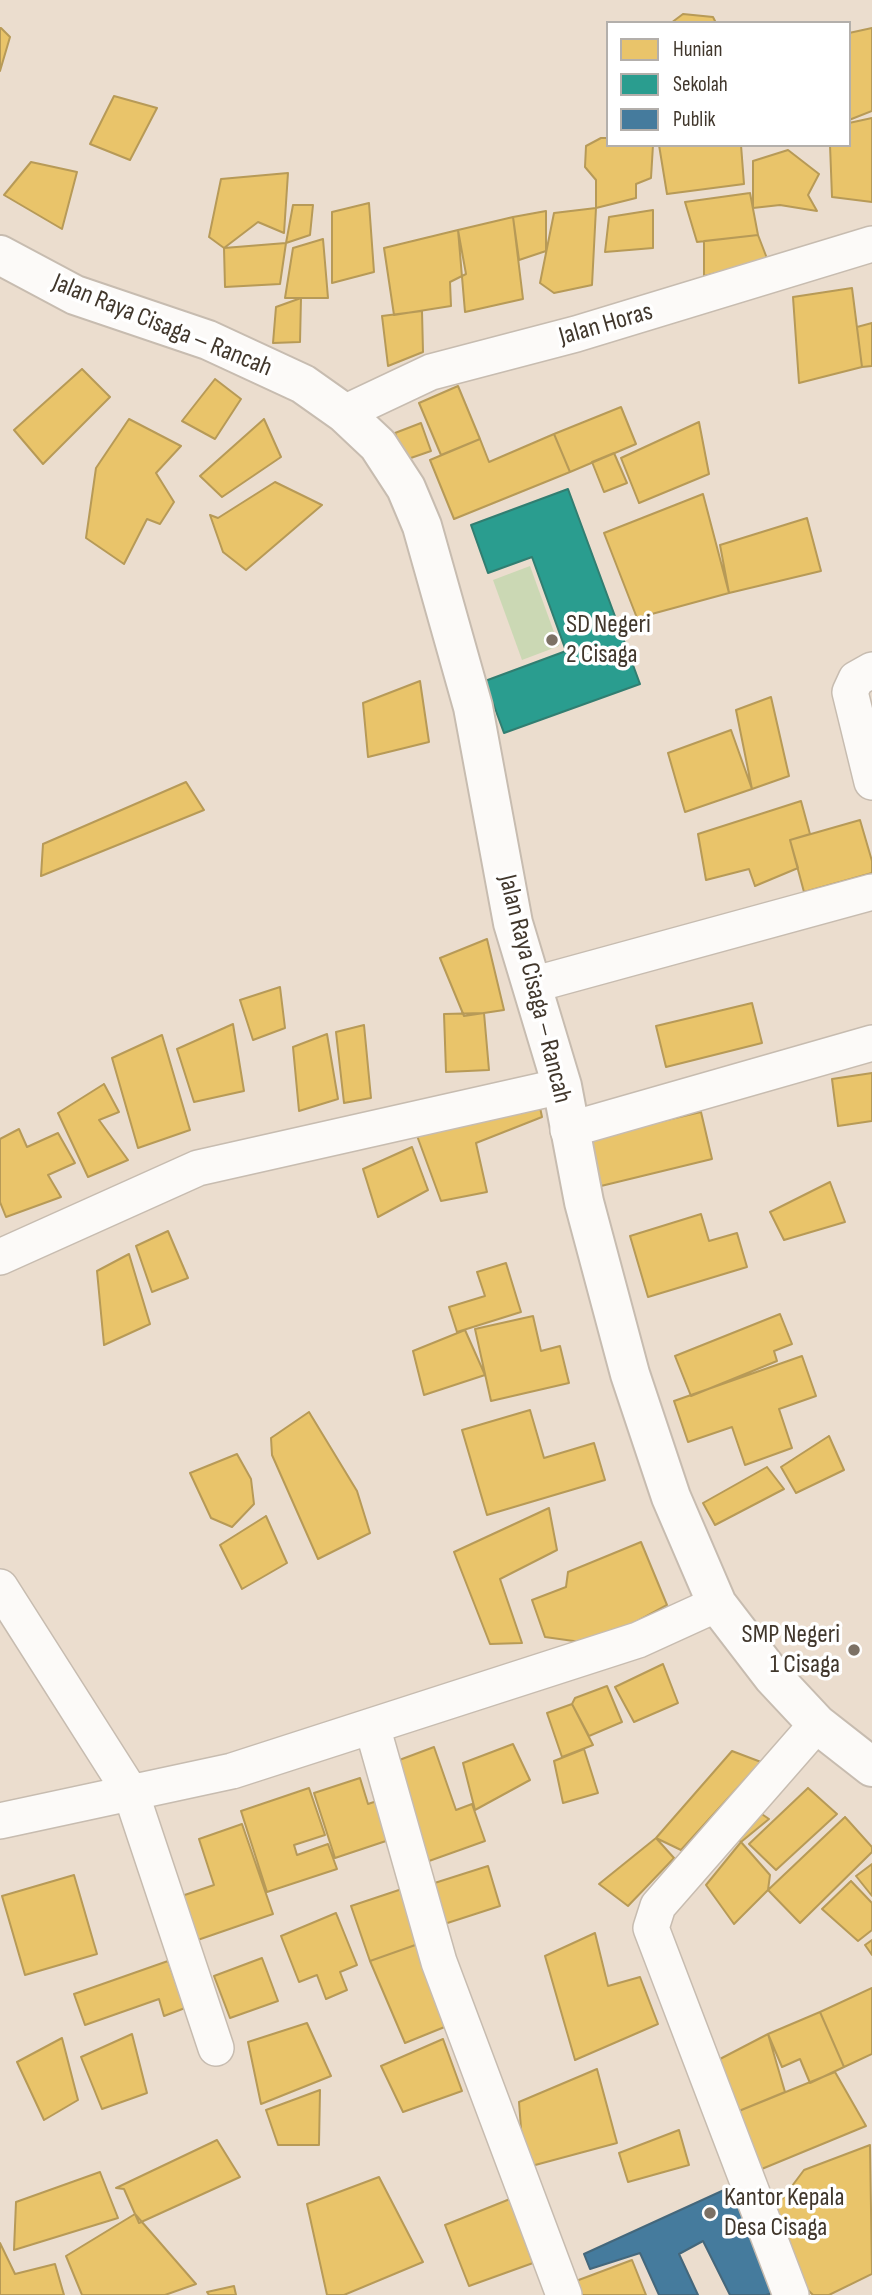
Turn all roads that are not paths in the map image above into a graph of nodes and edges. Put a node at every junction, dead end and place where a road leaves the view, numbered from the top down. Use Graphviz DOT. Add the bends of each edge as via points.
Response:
graph roads {
  1 [pos="872,244"];
  2 [pos="0,255"];
  3 [pos="344,413"];
  4 [pos="872,670"];
  5 [pos="872,782"];
  6 [pos="872,892"];
  7 [pos="532,985"];
  8 [pos="872,1043"];
  9 [pos="562,1086"];
  10 [pos="568,1130"];
  11 [pos="0,1257"];
  12 [pos="0,1587"];
  13 [pos="717,1604"];
  14 [pos="817,1724"];
  15 [pos="372,1726"];
  16 [pos="872,1767"];
  17 [pos="131,1793"];
  18 [pos="0,1821"];
  19 [pos="216,2048"];
  20 [pos="564,2295"];
  21 [pos="792,2295"];
  1 -- 3 [label="street, Jalan Horas" via="576,334 431,372"];
  2 -- 3 [label="main road, Jalan Raya Cisaga – Rancah" via="75,295 208,340 303,384"];
  3 -- 7 [label="main road, Jalan Raya Cisaga – Rancah" via="378,445 406,488 422,526 473,707 513,923"];
  4 -- 5 [label="street" via="856,679 850,692"];
  6 -- 7 [label="street"];
  7 -- 9 [label="main road, Jalan Raya Cisaga – Rancah"];
  8 -- 10 [label="street"];
  9 -- 10 [label="main road, Jalan Raya Cisaga – Rancah"];
  9 -- 11 [label="street" via="198,1168"];
  10 -- 13 [label="main road, Jalan Raya Cisaga – Rancah" via="631,1374 671,1497"];
  12 -- 17 [label="street"];
  13 -- 14 [label="main road, Jalan Raya Cisaga – Rancah"];
  13 -- 15 [label="street" via="638,1640"];
  14 -- 16 [label="main road, Jalan Raya Cisaga – Rancah"];
  14 -- 21 [label="street" via="657,1906 651,1928"];
  15 -- 17 [label="street" via="232,1771"];
  15 -- 20 [label="street" via="439,1962"];
  17 -- 18 [label="street"];
  17 -- 19 [label="street"];
}
